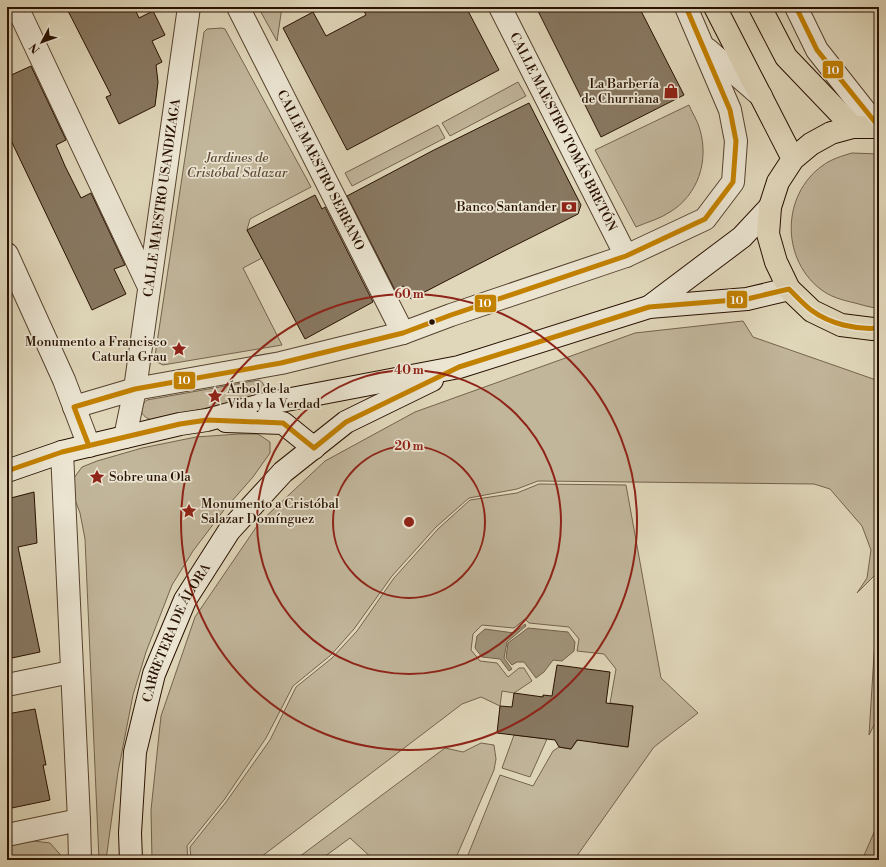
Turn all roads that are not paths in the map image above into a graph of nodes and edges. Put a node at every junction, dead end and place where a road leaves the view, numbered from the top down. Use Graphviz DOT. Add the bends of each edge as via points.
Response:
graph roads {
  1 [pos="17,7"];
  2 [pos="189,7"];
  3 [pos="238,7"];
  4 [pos="500,7"];
  5 [pos="686,7"];
  6 [pos="715,7"];
  7 [pos="760,7"];
  8 [pos="796,7"];
  9 [pos="703,46"];
  10 [pos="761,96"];
  11 [pos="878,126"];
  12 [pos="853,127"];
  13 [pos="793,159"];
  14 [pos="770,207"];
  15 [pos="7,254"];
  16 [pos="626,256"];
  17 [pos="149,287"];
  18 [pos="788,289"];
  19 [pos="649,308"];
  20 [pos="879,328"];
  21 [pos="403,333"];
  22 [pos="459,367"];
  23 [pos="135,389"];
  24 [pos="74,407"];
  25 [pos="207,420"];
  26 [pos="125,437"];
  27 [pos="89,446"];
  28 [pos="314,448"];
  29 [pos="62,452"];
  30 [pos="7,470"];
  31 [pos="71,672"];
  32 [pos="7,684"];
  33 [pos="79,820"];
  34 [pos="7,835"];
  35 [pos="80,860"];
  36 [pos="131,860"];
  1 -- 17 [label="street"];
  2 -- 17 [label="street, CALLE MAESTRO USANDIZAGA"];
  3 -- 21 [label="street, CALLE MAESTRO SERRANO"];
  4 -- 16 [label="street, CALLE MAESTRO TOMÁS BRETÓN"];
  5 -- 9 [label="street"];
  6 -- 10 [label="main road"];
  7 -- 12 [label="main road" via="786,57"];
  8 -- 11 [label="street" via="817,50"];
  9 -- 10 [label="street"];
  9 -- 16 [label="street" via="730,110 736,141 733,182 705,219"];
  10 -- 13 [label="main road"];
  11 -- 12 [label="main road"];
  12 -- 13 [label="main road" via="831,133 811,144"];
  13 -- 14 [label="main road" via="778,182"];
  14 -- 18 [label="main road" via="768,234 776,262"];
  14 -- 19 [label="street" via="742,237"];
  15 -- 24 [label="street"];
  16 -- 21 [label="street"];
  17 -- 23 [label="street, CALLE MAESTRO USANDIZAGA"];
  18 -- 19 [label="street" via="747,299"];
  18 -- 20 [label="main road" via="812,311 841,325"];
  19 -- 22 [label="street"];
  21 -- 23 [label="street" via="281,363"];
  22 -- 25 [label="street" via="265,404"];
  22 -- 28 [label="street, CARRETERA DE ÁLORA" via="346,422"];
  23 -- 24 [label="street"];
  23 -- 26 [label="street, CALLE MAESTRO USANDIZAGA"];
  24 -- 27 [label="street"];
  25 -- 26 [label="street"];
  25 -- 28 [label="street" via="283,423"];
  26 -- 27 [label="street"];
  27 -- 29 [label="street"];
  28 -- 36 [label="street, CARRETERA DE ÁLORA" via="283,472 229,531 185,600 154,674 135,752"];
  29 -- 30 [label="street"];
  29 -- 31 [label="street"];
  31 -- 32 [label="street"];
  31 -- 33 [label="street"];
  33 -- 34 [label="street"];
  33 -- 35 [label="street"];
}
